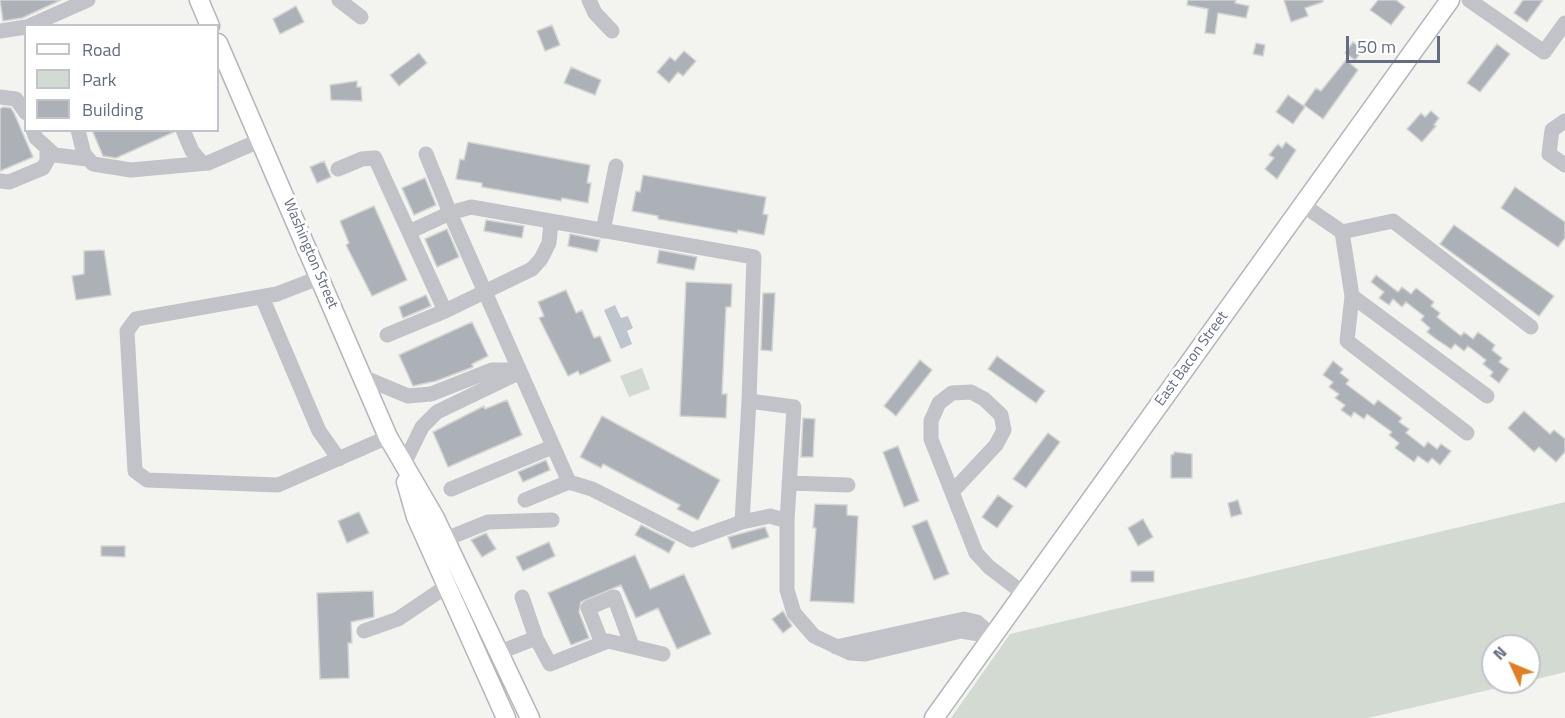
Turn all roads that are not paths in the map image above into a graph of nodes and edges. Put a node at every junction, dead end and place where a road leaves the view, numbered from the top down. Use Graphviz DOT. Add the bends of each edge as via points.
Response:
graph roads {
  1 [pos="88,0"];
  2 [pos="199,0"];
  3 [pos="339,0"];
  4 [pos="589,0"];
  5 [pos="1450,0"];
  6 [pos="1469,0"];
  7 [pos="361,17"];
  8 [pos="1565,23"];
  9 [pos="32,24"];
  10 [pos="209,24"];
  11 [pos="24,27"];
  12 [pos="0,31"];
  13 [pos="612,31"];
  14 [pos="219,45"];
  15 [pos="0,97"];
  16 [pos="24,110"];
  17 [pos="1565,121"];
  18 [pos="34,132"];
  19 [pos="79,132"];
  20 [pos="184,132"];
  21 [pos="261,140"];
  22 [pos="47,150"];
  23 [pos="426,154"];
  24 [pos="87,159"];
  25 [pos="202,163"];
  26 [pos="1565,165"];
  27 [pos="616,166"];
  28 [pos="338,169"];
  29 [pos="0,181"];
  30 [pos="1303,205"];
  31 [pos="450,213"];
  32 [pos="552,222"];
  33 [pos="603,231"];
  34 [pos="409,232"];
  35 [pos="1342,232"];
  36 [pos="321,277"];
  37 [pos="486,292"];
  38 [pos="1352,296"];
  39 [pos="262,297"];
  40 [pos="445,310"];
  41 [pos="1531,327"];
  42 [pos="387,335"];
  43 [pos="519,370"];
  44 [pos="365,378"];
  45 [pos="1487,396"];
  46 [pos="749,402"];
  47 [pos="1467,433"];
  48 [pos="388,437"];
  49 [pos="552,447"];
  50 [pos="339,459"];
  51 [pos="403,466"];
  52 [pos="569,482"];
  53 [pos="789,483"];
  54 [pos="848,485"];
  55 [pos="451,489"];
  56 [pos="954,490"];
  57 [pos="525,500"];
  58 [pos="552,520"];
  59 [pos="787,521"];
  60 [pos="742,522"];
  61 [pos="446,540"];
  62 [pos="447,586"];
  63 [pos="1023,593"];
  64 [pos="522,597"];
  65 [pos="364,631"];
  66 [pos="992,636"];
  67 [pos="536,638"];
  68 [pos="602,643"];
  69 [pos="632,646"];
  70 [pos="500,652"];
  71 [pos="663,654"];
  72 [pos="506,718"];
  73 [pos="530,718"];
  74 [pos="934,718"];
  1 -- 9 [label="street"];
  2 -- 10 [label="main road"];
  3 -- 7 [label="street"];
  4 -- 13 [label="street"];
  5 -- 30 [label="main road, East Bacon Street"];
  6 -- 8 [label="street" via="1544,52"];
  11 -- 12 [label="street"];
  14 -- 21 [label="main road, Washington Street"];
  15 -- 16 [label="street" via="16,99"];
  17 -- 26 [label="street" via="1552,130 1549,154"];
  18 -- 22 [label="street"];
  19 -- 24 [label="street"];
  20 -- 25 [label="street"];
  21 -- 25 [label="street"];
  21 -- 36 [label="main road, Washington Street"];
  22 -- 24 [label="street"];
  22 -- 29 [label="street" via="43,168 9,182"];
  23 -- 31 [label="street"];
  24 -- 25 [label="street" via="107,168 131,170"];
  27 -- 33 [label="street"];
  28 -- 34 [label="street" via="375,158"];
  30 -- 35 [label="street"];
  30 -- 63 [label="main road, East Bacon Street"];
  31 -- 32 [label="street" via="471,207"];
  31 -- 34 [label="street"];
  31 -- 37 [label="street"];
  32 -- 33 [label="street"];
  32 -- 37 [label="street" via="542,259 532,269"];
  33 -- 46 [label="street" via="754,257"];
  34 -- 40 [label="street"];
  35 -- 38 [label="street"];
  35 -- 41 [label="street" via="1393,221"];
  36 -- 39 [label="street"];
  36 -- 44 [label="main road, Washington Street"];
  37 -- 40 [label="street"];
  37 -- 43 [label="street"];
  38 -- 45 [label="street"];
  38 -- 47 [label="street" via="1347,341"];
  39 -- 50 [label="street" via="319,431"];
  39 -- 50 [label="street" via="136,319 128,331 135,471 147,480 278,484"];
  40 -- 42 [label="street"];
  43 -- 44 [label="street" via="492,370 431,394 408,396"];
  43 -- 49 [label="street"];
  43 -- 51 [label="street" via="437,412 422,427"];
  44 -- 48 [label="main road, Washington Street"];
  46 -- 53 [label="street" via="794,407"];
  46 -- 60 [label="street"];
  48 -- 50 [label="street"];
  48 -- 51 [label="main road, Washington Street"];
  49 -- 52 [label="street"];
  49 -- 55 [label="street"];
  51 -- 61 [label="main road, Washington Street"];
  51 -- 62 [label="main road, Washington Street" via="416,517"];
  52 -- 57 [label="street"];
  52 -- 60 [label="street" via="592,489 692,540"];
  53 -- 54 [label="street"];
  53 -- 59 [label="street"];
  56 -- 56 [label="street" via="931,439 931,421 939,403 952,393 971,392 1001,415 1004,430 996,445"];
  56 -- 63 [label="street" via="976,553"];
  58 -- 61 [label="street" via="488,522"];
  59 -- 60 [label="street" via="770,516"];
  59 -- 66 [label="street" via="787,590 794,613 814,636 850,653 865,654 961,631"];
  61 -- 70 [label="main road, Washington Street"];
  62 -- 65 [label="street" via="398,619"];
  62 -- 72 [label="main road, Washington Street"];
  63 -- 66 [label="main road, East Bacon Street"];
  64 -- 67 [label="street"];
  66 -- 74 [label="main road, East Bacon Street"];
  67 -- 68 [label="street" via="549,664"];
  67 -- 70 [label="street"];
  68 -- 69 [label="street"];
  68 -- 69 [label="street" via="588,608 614,597"];
  69 -- 71 [label="street"];
  70 -- 73 [label="main road, Washington Street"];
}
